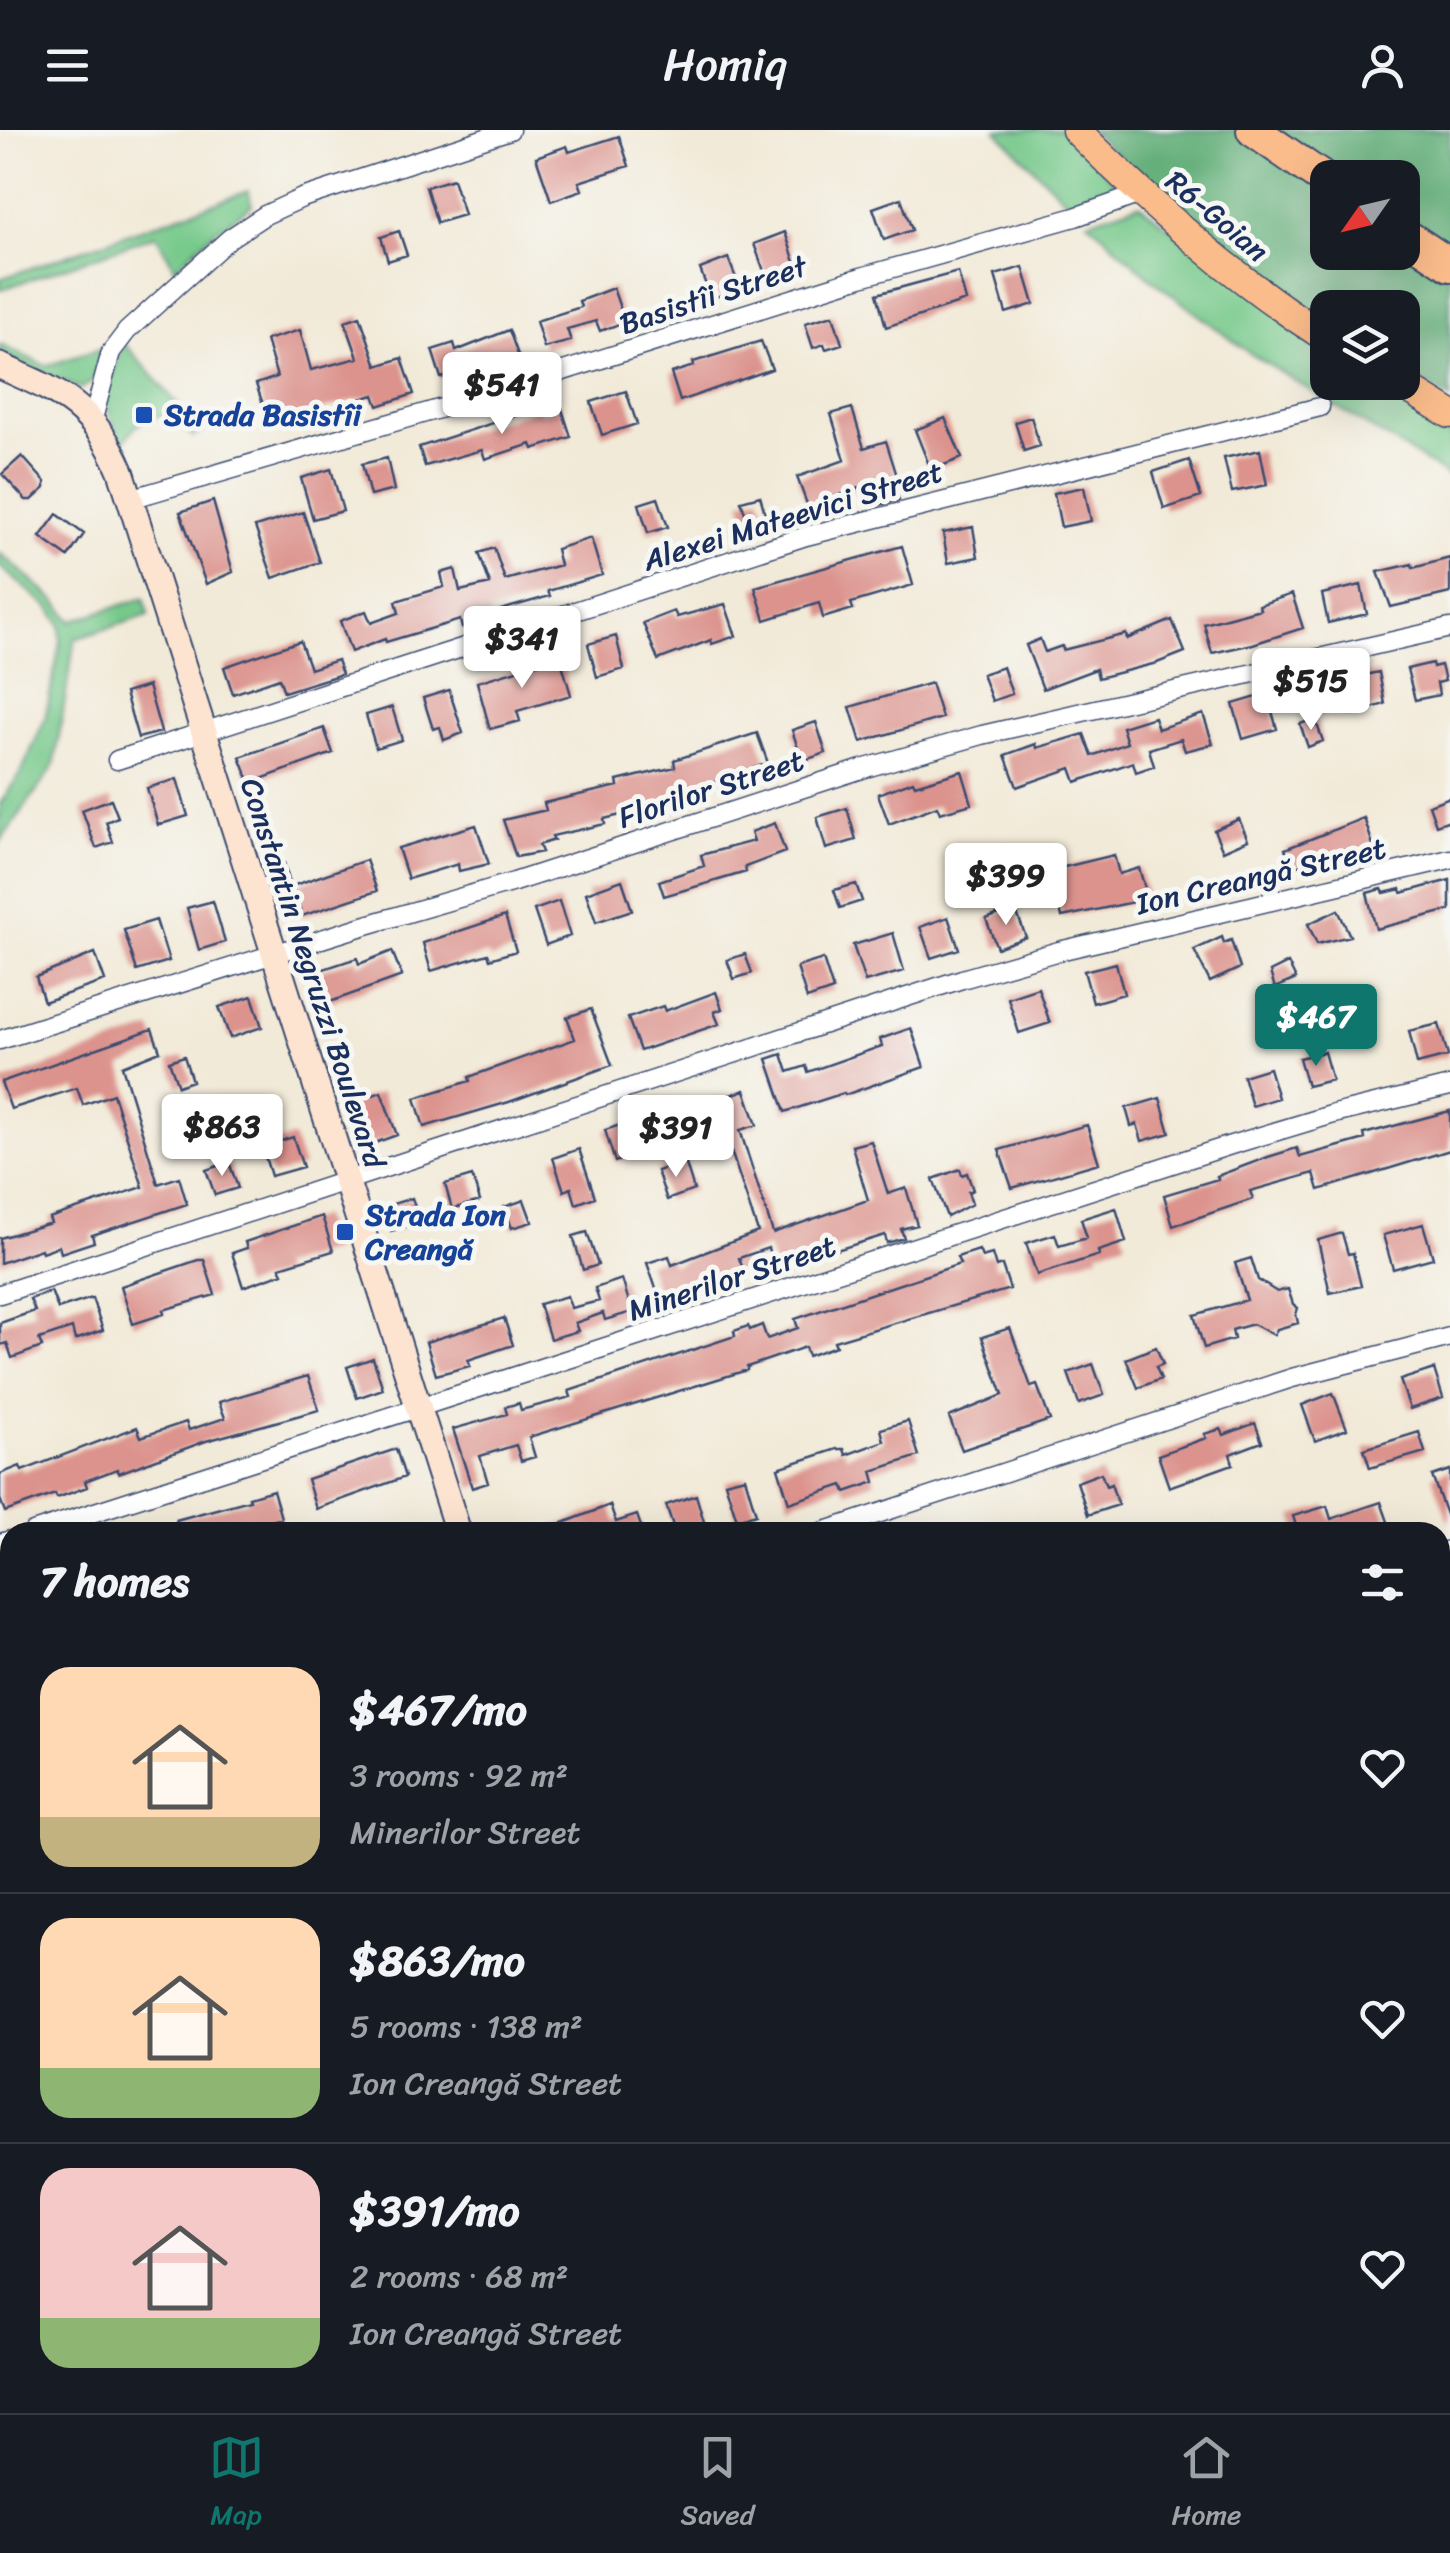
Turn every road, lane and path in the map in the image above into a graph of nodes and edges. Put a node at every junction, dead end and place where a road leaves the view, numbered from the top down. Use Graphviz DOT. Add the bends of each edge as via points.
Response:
graph roads {
  1 [pos="510,130"];
  2 [pos="1076,130"];
  3 [pos="1253,130"];
  4 [pos="1310,170"];
  5 [pos="1140,194"];
  6 [pos="1420,245"];
  7 [pos="1450,265"];
  8 [pos="1310,326"];
  9 [pos="0,366"];
  10 [pos="1420,396"];
  11 [pos="1320,407"];
  12 [pos="1450,414"];
  13 [pos="92,419"];
  14 [pos="130,499"];
  15 [pos="1450,628"];
  16 [pos="203,734"];
  17 [pos="117,760"];
  18 [pos="1450,859"];
  19 [pos="273,955"];
  20 [pos="0,1040"];
  21 [pos="1450,1086"];
  22 [pos="345,1182"];
  23 [pos="0,1294"];
  24 [pos="1450,1338"];
  25 [pos="419,1408"];
  26 [pos="64,1522"];
  27 [pos="455,1522"];
  28 [pos="853,1522"];
  1 -- 13 [label="street" via="302,198 230,238 127,331 112,352"];
  2 -- 5 [label="main road, R6-Goian"];
  3 -- 4 [label="highway"];
  5 -- 8 [label="main road, R6-Goian" via="1213,259"];
  5 -- 14 [label="street, Basistîi Street"];
  6 -- 7 [label="highway"];
  9 -- 13 [label="street"];
  10 -- 12 [label="main road"];
  11 -- 16 [label="street, Alexei Mateevici Street" via="806,536"];
  13 -- 14 [label="street, Constantin Negruzzi Boulevard"];
  14 -- 16 [label="street, Constantin Negruzzi Boulevard"];
  15 -- 19 [label="street, Florilor Street" via="982,734"];
  16 -- 17 [label="street, Alexei Mateevici Street"];
  16 -- 19 [label="street, Constantin Negruzzi Boulevard"];
  18 -- 22 [label="street, Ion Creangă Street" via="962,979"];
  19 -- 20 [label="street, Florilor Street"];
  19 -- 22 [label="street, Constantin Negruzzi Boulevard"];
  21 -- 25 [label="street, Minerilor Street" via="1231,1145"];
  22 -- 23 [label="street, Ion Creangă Street"];
  22 -- 25 [label="street, Constantin Negruzzi Boulevard"];
  24 -- 28 [label="street" via="1274,1384"];
  25 -- 26 [label="street, Minerilor Street"];
  25 -- 27 [label="street, Constantin Negruzzi Boulevard"];
}
